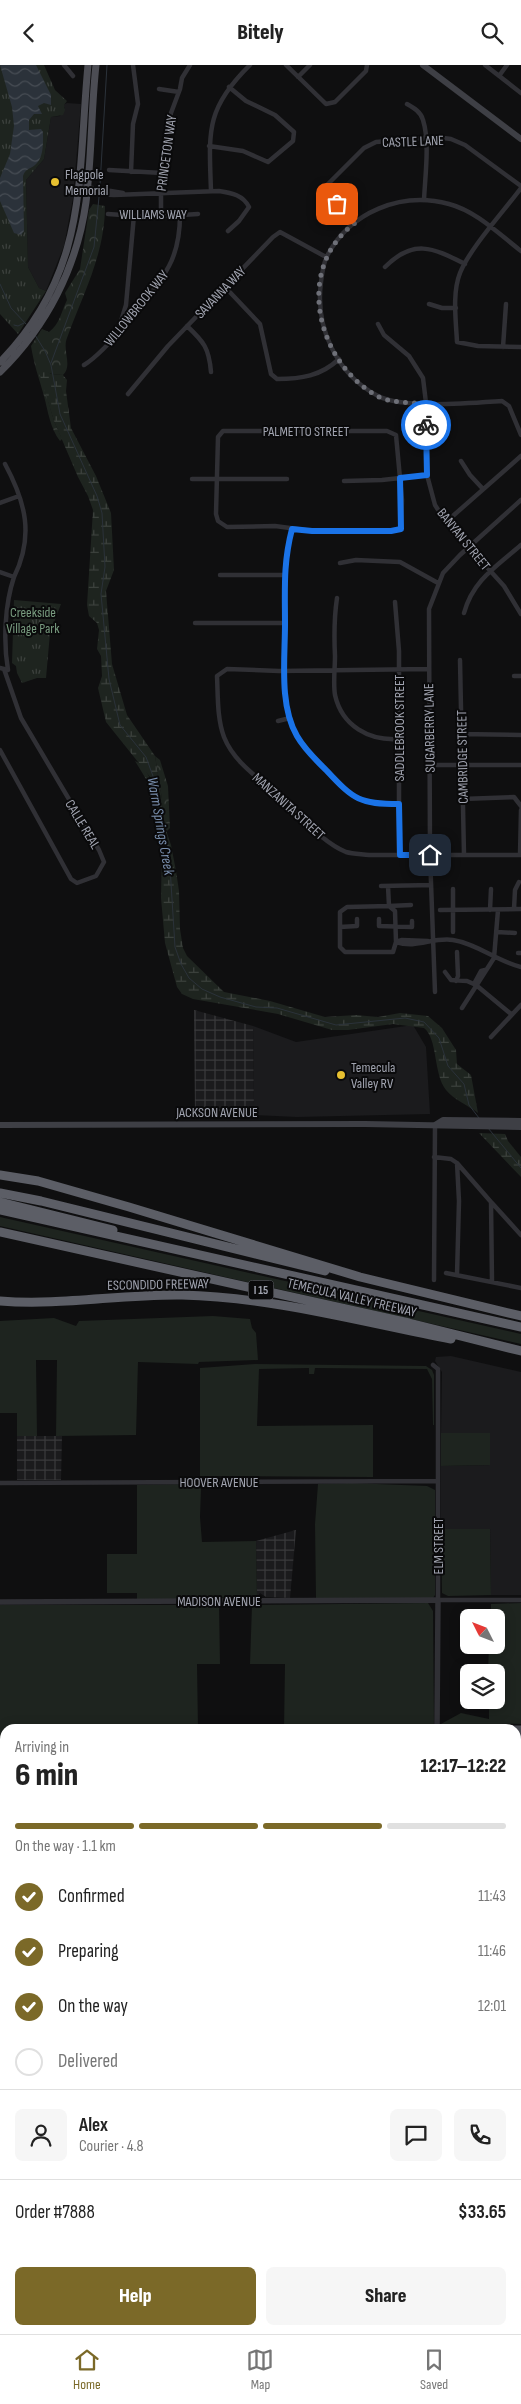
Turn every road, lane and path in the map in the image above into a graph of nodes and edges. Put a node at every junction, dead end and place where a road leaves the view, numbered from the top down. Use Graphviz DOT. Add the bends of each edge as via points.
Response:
graph roads {
  1 [pos="64,65"];
  2 [pos="88,65"];
  3 [pos="96,65"];
  4 [pos="133,65"];
  5 [pos="181,65"];
  6 [pos="190,65"];
  7 [pos="250,65"];
  8 [pos="286,65"];
  9 [pos="310,65"];
  10 [pos="367,65"];
  11 [pos="424,65"];
  12 [pos="485,65"];
  13 [pos="507,65"];
  14 [pos="186,69"];
  15 [pos="73,76"];
  16 [pos="499,76"];
  17 [pos="298,77"];
  18 [pos="229,87"];
  19 [pos="159,89"];
  20 [pos="179,92"];
  21 [pos="521,93"];
  22 [pos="407,104"];
  23 [pos="425,137"];
  24 [pos="521,139"];
  25 [pos="209,146"];
  26 [pos="109,170"];
  27 [pos="131,172"];
  28 [pos="162,173"];
  29 [pos="521,187"];
  30 [pos="83,190"];
  31 [pos="211,191"];
  32 [pos="160,194"];
  33 [pos="424,200"];
  34 [pos="108,214"];
  35 [pos="180,214"];
  36 [pos="198,214"];
  37 [pos="134,215"];
  38 [pos="161,216"];
  39 [pos="355,223"];
  40 [pos="491,228"];
  41 [pos="228,231"];
  42 [pos="521,251"];
  43 [pos="326,257"];
  44 [pos="465,264"];
  45 [pos="384,267"];
  46 [pos="225,287"];
  47 [pos="428,303"];
  48 [pos="506,304"];
  49 [pos="456,308"];
  50 [pos="378,324"];
  51 [pos="187,326"];
  52 [pos="118,332"];
  53 [pos="26,338"];
  54 [pos="503,347"];
  55 [pos="521,347"];
  56 [pos="339,359"];
  57 [pos="0,362"];
  58 [pos="84,365"];
  59 [pos="0,372"];
  60 [pos="211,372"];
  61 [pos="128,394"];
  62 [pos="426,403"];
  63 [pos="521,435"];
  64 [pos="521,456"];
  65 [pos="461,461"];
  66 [pos="5,464"];
  67 [pos="427,475"];
  68 [pos="400,478"];
  69 [pos="192,479"];
  70 [pos="218,479"];
  71 [pos="287,479"];
  72 [pos="344,481"];
  73 [pos="483,489"];
  74 [pos="19,497"];
  75 [pos="521,500"];
  76 [pos="0,503"];
  77 [pos="446,522"];
  78 [pos="292,529"];
  79 [pos="521,545"];
  80 [pos="469,547"];
  81 [pos="340,563"];
  82 [pos="0,572"];
  83 [pos="490,572"];
  84 [pos="220,575"];
  85 [pos="284,575"];
  86 [pos="14,577"];
  87 [pos="438,583"];
  88 [pos="337,598"];
  89 [pos="395,602"];
  90 [pos="521,612"];
  91 [pos="464,613"];
  92 [pos="0,617"];
  93 [pos="7,617"];
  94 [pos="195,623"];
  95 [pos="285,623"];
  96 [pos="0,644"];
  97 [pos="6,644"];
  98 [pos="460,660"];
  99 [pos="4,669"];
  100 [pos="428,669"];
  101 [pos="335,670"];
  102 [pos="398,670"];
  103 [pos="285,671"];
  104 [pos="514,676"];
  105 [pos="521,676"];
  106 [pos="290,718"];
  107 [pos="278,721"];
  108 [pos="460,734"];
  109 [pos="521,735"];
  110 [pos="399,739"];
  111 [pos="0,750"];
  112 [pos="430,765"];
  113 [pos="461,765"];
  114 [pos="521,765"];
  115 [pos="462,799"];
  116 [pos="399,804"];
  117 [pos="521,805"];
  118 [pos="521,810"];
  119 [pos="400,855"];
  120 [pos="430,855"];
  121 [pos="464,855"];
  122 [pos="520,855"];
  123 [pos="519,882"];
  124 [pos="430,885"];
  125 [pos="381,886"];
  126 [pos="388,886"];
  127 [pos="453,889"];
  128 [pos="491,889"];
  129 [pos="411,905"];
  130 [pos="389,906"];
  131 [pos="498,909"];
  132 [pos="514,909"];
  133 [pos="521,909"];
  134 [pos="440,910"];
  135 [pos="454,910"];
  136 [pos="490,910"];
  137 [pos="357,919"];
  138 [pos="379,919"];
  139 [pos="412,921"];
  140 [pos="357,926"];
  141 [pos="379,926"];
  142 [pos="395,926"];
  143 [pos="340,927"];
  144 [pos="453,932"];
  145 [pos="497,932"];
  146 [pos="357,933"];
  147 [pos="379,933"];
  148 [pos="515,933"];
  149 [pos="430,941"];
  150 [pos="396,942"];
  151 [pos="457,952"];
  152 [pos="494,958"];
  153 [pos="521,967"];
  154 [pos="445,973"];
  155 [pos="456,981"];
  156 [pos="475,985"];
  157 [pos="435,992"];
  158 [pos="521,1005"];
  159 [pos="462,1008"];
  160 [pos="511,1014"];
  161 [pos="491,1037"];
  162 [pos="521,1121"];
  163 [pos="506,1124"];
  164 [pos="0,1125"];
  165 [pos="435,1125"];
  166 [pos="521,1127"];
  167 [pos="434,1157"];
  168 [pos="457,1163"];
  169 [pos="0,1175"];
  170 [pos="0,1193"];
  171 [pos="0,1202"];
  172 [pos="491,1202"];
  173 [pos="0,1210"];
  174 [pos="0,1232"];
  175 [pos="521,1235"];
  176 [pos="193,1254"];
  177 [pos="446,1273"];
  178 [pos="457,1275"];
  179 [pos="360,1277"];
  180 [pos="434,1280"];
  181 [pos="492,1281"];
  182 [pos="521,1288"];
  183 [pos="0,1301"];
  184 [pos="521,1316"];
  185 [pos="521,1327"];
  186 [pos="521,1352"];
  187 [pos="433,1365"];
  188 [pos="438,1481"];
  189 [pos="0,1483"];
  190 [pos="438,1600"];
  191 [pos="521,1600"];
  192 [pos="0,1602"];
  193 [pos="437,1724"];
  1 -- 15 [label="street"];
  2 -- 30 [label="main road"];
  3 -- 30 [label="main road"];
  4 -- 27 [label="street" via="138,104 133,124"];
  5 -- 14 [label="street"];
  6 -- 14 [label="street, PRINCETON WAY"];
  7 -- 18 [label="street"];
  8 -- 17 [label="street"];
  9 -- 17 [label="street"];
  10 -- 17 [label="street" via="366,71 335,102 326,104"];
  11 -- 24 [label="main road"];
  12 -- 16 [label="street"];
  13 -- 16 [label="street"];
  14 -- 20 [label="street, PRINCETON WAY"];
  16 -- 21 [label="street"];
  18 -- 25 [label="street" via="214,118"];
  18 -- 25 [label="street" via="246,101 274,115 294,132 292,141 268,163 244,151"];
  19 -- 20 [label="street"];
  20 -- 28 [label="street, PRINCETON WAY" via="171,113"];
  22 -- 23 [label="street" via="417,110 423,120"];
  23 -- 29 [label="street, CASTLE LANE" via="451,139 465,145"];
  23 -- 33 [label="street"];
  23 -- 39 [label="street, CASTLE LANE" via="376,142 364,148 327,185 327,193"];
  25 -- 31 [label="street"];
  26 -- 27 [label="street"];
  27 -- 28 [label="street"];
  28 -- 32 [label="street, PRINCETON WAY"];
  29 -- 40 [label="street"];
  30 -- 32 [label="street"];
  30 -- 53 [label="main road" via="62,265 36,324"];
  31 -- 32 [label="street"];
  31 -- 41 [label="street" via="233,193 245,200 249,207"];
  32 -- 38 [label="street, PRINCETON WAY"];
  33 -- 39 [label="street" via="386,205"];
  33 -- 40 [label="street" via="450,204 467,211"];
  34 -- 37 [label="street, WILLIAMS WAY"];
  35 -- 36 [label="street, WILLIAMS WAY"];
  35 -- 38 [label="street, WILLIAMS WAY"];
  35 -- 52 [label="street, WILLOWBROOK WAY" via="177,245 169,266"];
  37 -- 38 [label="street, WILLIAMS WAY"];
  37 -- 52 [label="street" via="126,305"];
  39 -- 43 [label="street"];
  40 -- 42 [label="street"];
  40 -- 44 [label="street"];
  43 -- 46 [label="street, SAVANNA WAY" via="280,233"];
  43 -- 56 [label="street" via="319,297 320,316 324,334"];
  44 -- 45 [label="street" via="440,251 426,248 408,249"];
  44 -- 49 [label="street" via="460,274"];
  46 -- 51 [label="street, SAVANNA WAY"];
  46 -- 56 [label="street" via="260,324 271,374 277,379 320,373"];
  47 -- 49 [label="street"];
  48 -- 54 [label="street"];
  49 -- 54 [label="street" via="457,342"];
  50 -- 62 [label="street, BANYAN STREET" via="384,335 418,368 423,378"];
  51 -- 60 [label="street" via="210,353"];
  51 -- 61 [label="street, SAVANNA WAY"];
  52 -- 58 [label="street, WILLOWBROOK WAY" via="94,359"];
  53 -- 57 [label="main road"];
  53 -- 59 [label="main road"];
  54 -- 55 [label="street"];
  56 -- 62 [label="street" via="360,384 379,397 396,402"];
  62 -- 63 [label="street" via="502,401 509,405"];
  62 -- 67 [label="street, BANYAN STREET"];
  64 -- 73 [label="street"];
  65 -- 73 [label="street"];
  66 -- 74 [label="street"];
  67 -- 68 [label="street"];
  67 -- 77 [label="street, BANYAN STREET" via="435,505"];
  68 -- 70 [label="street, PALMETTO STREET" via="396,435 387,431 223,431 218,437"];
  68 -- 72 [label="street"];
  68 -- 78 [label="street" via="401,529"];
  69 -- 70 [label="street"];
  70 -- 71 [label="street"];
  70 -- 78 [label="street" via="218,521 227,527"];
  73 -- 77 [label="street"];
  74 -- 76 [label="street"];
  74 -- 86 [label="street" via="26,518 26,536 22,561"];
  75 -- 80 [label="street, SUGARBERRY LANE"];
  77 -- 80 [label="street, BANYAN STREET"];
  78 -- 85 [label="street"];
  79 -- 83 [label="street"];
  80 -- 83 [label="street, BANYAN STREET"];
  80 -- 87 [label="street, SUGARBERRY LANE" via="443,573"];
  81 -- 87 [label="street" via="356,560 400,562"];
  82 -- 86 [label="street"];
  83 -- 90 [label="street, BANYAN STREET"];
  83 -- 91 [label="street" via="469,596"];
  84 -- 85 [label="street"];
  85 -- 95 [label="street"];
  86 -- 93 [label="street"];
  87 -- 100 [label="street, SUGARBERRY LANE" via="429,609"];
  88 -- 101 [label="street"];
  89 -- 102 [label="street, SADDLEBROOK STREET"];
  92 -- 93 [label="street"];
  93 -- 97 [label="street"];
  94 -- 95 [label="street"];
  95 -- 103 [label="street"];
  96 -- 97 [label="street"];
  97 -- 99 [label="street"];
  98 -- 108 [label="street, CAMBRIDGE STREET"];
  99 -- 111 [label="street, CALLE REAL" via="21,718 99,850 104,863 96,876 77,883 71,879"];
  100 -- 102 [label="street"];
  100 -- 112 [label="street, SUGARBERRY LANE"];
  101 -- 102 [label="street"];
  101 -- 103 [label="street"];
  101 -- 110 [label="street" via="335,695 343,714 356,729 372,737"];
  102 -- 110 [label="street, SADDLEBROOK STREET"];
  103 -- 106 [label="street"];
  103 -- 119 [label="street, MANZANITA STREET" via="227,669 217,676 224,737 237,758 330,843 347,852"];
  104 -- 105 [label="street"];
  106 -- 107 [label="street"];
  106 -- 116 [label="street" via="307,751 342,787 356,798 372,804"];
  108 -- 109 [label="street"];
  108 -- 113 [label="street, CAMBRIDGE STREET"];
  110 -- 116 [label="street, SADDLEBROOK STREET"];
  112 -- 113 [label="street"];
  112 -- 120 [label="street, SUGARBERRY LANE"];
  113 -- 114 [label="street"];
  113 -- 115 [label="street, CAMBRIDGE STREET"];
  115 -- 117 [label="street" via="514,797"];
  115 -- 121 [label="street, CAMBRIDGE STREET"];
  116 -- 119 [label="street, SADDLEBROOK STREET"];
  118 -- 122 [label="street"];
  119 -- 120 [label="street, MANZANITA STREET"];
  120 -- 121 [label="street, MANZANITA STREET"];
  120 -- 124 [label="street, SUGARBERRY LANE"];
  121 -- 122 [label="street, MANZANITA STREET"];
  123 -- 132 [label="street"];
  124 -- 126 [label="street"];
  124 -- 149 [label="street, SUGARBERRY LANE"];
  125 -- 126 [label="street"];
  126 -- 130 [label="street"];
  127 -- 135 [label="street"];
  128 -- 136 [label="street"];
  129 -- 130 [label="street"];
  130 -- 142 [label="street" via="395,911"];
  130 -- 143 [label="street" via="347,907 340,912"];
  131 -- 132 [label="street"];
  131 -- 136 [label="street"];
  131 -- 145 [label="street"];
  132 -- 133 [label="street"];
  134 -- 135 [label="street"];
  135 -- 136 [label="street"];
  135 -- 144 [label="street"];
  137 -- 140 [label="street"];
  138 -- 141 [label="street"];
  139 -- 142 [label="street" via="412,927"];
  140 -- 143 [label="street"];
  140 -- 146 [label="street"];
  141 -- 142 [label="street"];
  141 -- 147 [label="street"];
  142 -- 150 [label="street"];
  143 -- 150 [label="street" via="340,947 345,952 393,952"];
  145 -- 148 [label="street"];
  145 -- 152 [label="street"];
  149 -- 150 [label="street"];
  149 -- 152 [label="street" via="451,940 469,944"];
  149 -- 157 [label="street, SUGARBERRY LANE"];
  151 -- 155 [label="street"];
  152 -- 153 [label="street"];
  152 -- 156 [label="street"];
  154 -- 155 [label="street"];
  155 -- 156 [label="street"];
  156 -- 159 [label="street"];
  156 -- 160 [label="street"];
  158 -- 160 [label="street"];
  160 -- 161 [label="street"];
  162 -- 163 [label="main road, JACKSON AVENUE"];
  163 -- 165 [label="main road, JACKSON AVENUE" via="443,1121"];
  163 -- 166 [label="main road, JACKSON AVENUE"];
  164 -- 165 [label="main road, JACKSON AVENUE"];
  165 -- 167 [label="street"];
  167 -- 168 [label="street"];
  167 -- 180 [label="street"];
  168 -- 172 [label="street"];
  168 -- 178 [label="street"];
  169 -- 179 [label="highway" via="38,1181 111,1201"];
  170 -- 179 [label="highway" via="304,1268"];
  171 -- 176 [label="highway"];
  172 -- 175 [label="street"];
  172 -- 181 [label="street"];
  173 -- 176 [label="highway, I 15"];
  174 -- 186 [label="highway, TEMECULA VALLEY FREEWAY / I 15" via="409,1323"];
  176 -- 185 [label="highway, ESCONDIDO FREEWAY / I 15"];
  177 -- 178 [label="street"];
  178 -- 181 [label="street"];
  179 -- 184 [label="highway"];
  181 -- 182 [label="street"];
  183 -- 186 [label="highway, ESCONDIDO FREEWAY" via="166,1295 241,1299"];
  187 -- 188 [label="street, ELM STREET" via="438,1369"];
  188 -- 189 [label="street, HOOVER AVENUE"];
  188 -- 190 [label="street, ELM STREET"];
  190 -- 191 [label="street"];
  190 -- 192 [label="street, MADISON AVENUE"];
  190 -- 193 [label="street, ELM STREET"];
}
